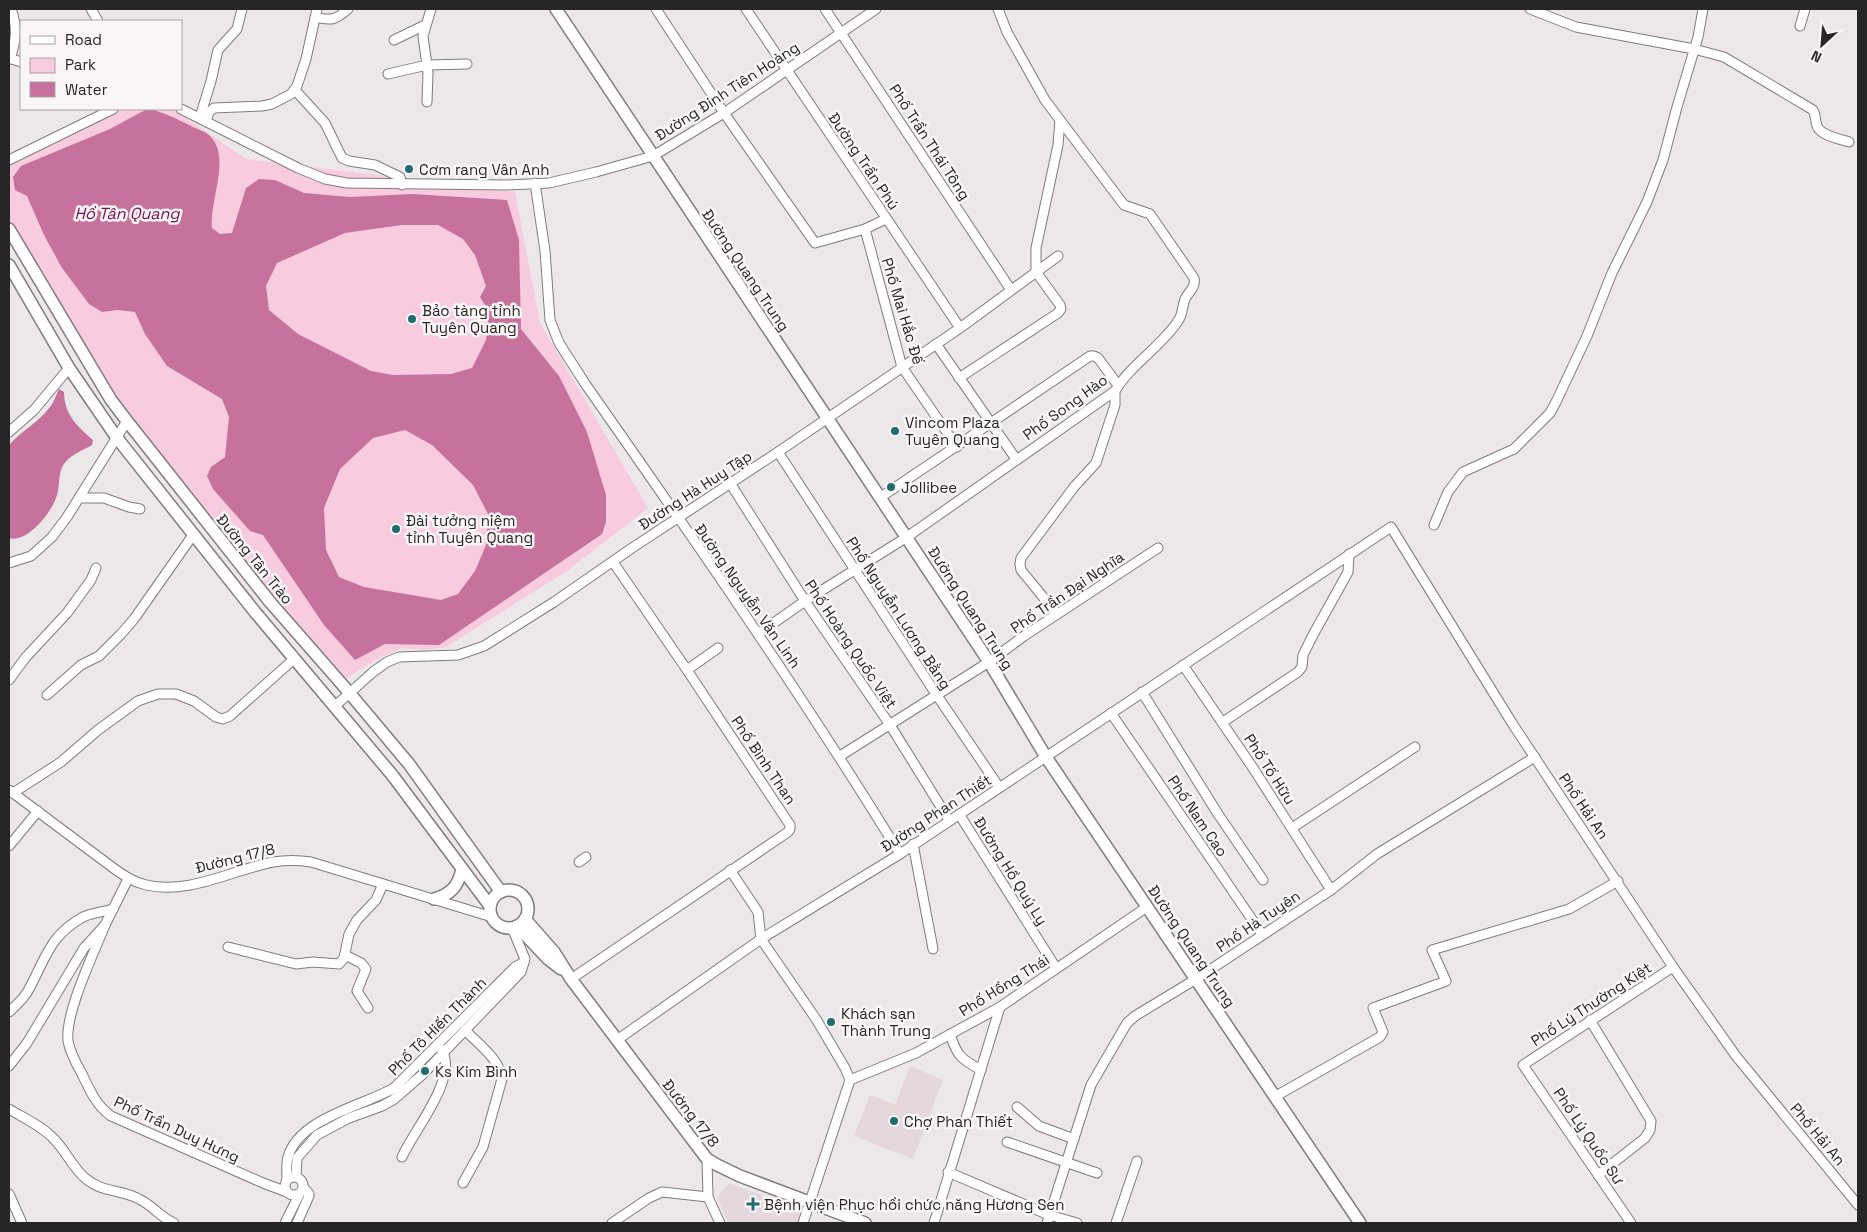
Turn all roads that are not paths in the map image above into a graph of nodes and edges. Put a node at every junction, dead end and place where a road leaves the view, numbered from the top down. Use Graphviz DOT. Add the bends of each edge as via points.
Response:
graph roads {
  1 [pos="11,9"];
  2 [pos="242,9"];
  3 [pos="348,9"];
  4 [pos="431,9"];
  5 [pos="556,9"];
  6 [pos="656,9"];
  7 [pos="746,9"];
  8 [pos="825,9"];
  9 [pos="876,9"];
  10 [pos="998,9"];
  11 [pos="1530,9"];
  12 [pos="1703,9"];
  13 [pos="1805,9"];
  14 [pos="316,13"];
  15 [pos="425,25"];
  16 [pos="1800,26"];
  17 [pos="840,32"];
  18 [pos="394,40"];
  19 [pos="1694,49"];
  20 [pos="10,59"];
  21 [pos="427,64"];
  22 [pos="468,64"];
  23 [pos="786,69"];
  24 [pos="388,74"];
  25 [pos="295,90"];
  26 [pos="427,102"];
  27 [pos="182,109"];
  28 [pos="111,110"];
  29 [pos="724,113"];
  30 [pos="203,119"];
  31 [pos="1060,120"];
  32 [pos="1849,142"];
  33 [pos="653,156"];
  34 [pos="9,160"];
  35 [pos="535,183"];
  36 [pos="402,184"];
  37 [pos="886,219"];
  38 [pos="9,229"];
  39 [pos="864,229"];
  40 [pos="1058,256"];
  41 [pos="10,272"];
  42 [pos="1036,272"];
  43 [pos="1011,290"];
  44 [pos="960,328"];
  45 [pos="936,344"];
  46 [pos="902,367"];
  47 [pos="69,368"];
  48 [pos="959,378"];
  49 [pos="1117,388"];
  50 [pos="827,417"];
  51 [pos="127,421"];
  52 [pos="991,424"];
  53 [pos="9,432"];
  54 [pos="117,438"];
  55 [pos="957,447"];
  56 [pos="778,452"];
  57 [pos="1016,459"];
  58 [pos="730,482"];
  59 [pos="880,497"];
  60 [pos="79,498"];
  61 [pos="140,509"];
  62 [pos="677,518"];
  63 [pos="1434,525"];
  64 [pos="193,534"];
  65 [pos="906,537"];
  66 [pos="1158,548"];
  67 [pos="1349,554"];
  68 [pos="612,562"];
  69 [pos="9,563"];
  70 [pos="96,568"];
  71 [pos="854,569"];
  72 [pos="805,601"];
  73 [pos="1269,608"];
  74 [pos="1057,614"];
  75 [pos="758,634"];
  76 [pos="718,648"];
  77 [pos="294,658"];
  78 [pos="989,662"];
  79 [pos="1183,665"];
  80 [pos="687,670"];
  81 [pos="9,680"];
  82 [pos="1142,692"];
  83 [pos="350,693"];
  84 [pos="936,694"];
  85 [pos="47,695"];
  86 [pos="334,707"];
  87 [pos="1112,713"];
  88 [pos="1222,722"];
  89 [pos="890,725"];
  90 [pos="1415,747"];
  91 [pos="840,756"];
  92 [pos="1046,756"];
  93 [pos="1536,757"];
  94 [pos="1000,787"];
  95 [pos="11,791"];
  96 [pos="38,811"];
  97 [pos="959,814"];
  98 [pos="949,820"];
  99 [pos="1292,828"];
  100 [pos="913,844"];
  101 [pos="9,846"];
  102 [pos="900,854"];
  103 [pos="462,869"];
  104 [pos="730,870"];
  105 [pos="128,879"];
  106 [pos="1264,880"];
  107 [pos="1618,881"];
  108 [pos="383,884"];
  109 [pos="1330,890"];
  110 [pos="501,892"];
  111 [pos="434,899"];
  112 [pos="1147,907"];
  113 [pos="113,910"];
  114 [pos="491,912"];
  115 [pos="518,924"];
  116 [pos="105,925"];
  117 [pos="1262,934"];
  118 [pos="761,939"];
  119 [pos="228,946"];
  120 [pos="933,949"];
  121 [pos="345,955"];
  122 [pos="524,962"];
  123 [pos="1673,967"];
  124 [pos="1056,968"];
  125 [pos="569,976"];
  126 [pos="1196,979"];
  127 [pos="1000,1007"];
  128 [pos="368,1008"];
  129 [pos="9,1012"];
  130 [pos="1590,1020"];
  131 [pos="465,1030"];
  132 [pos="950,1034"];
  133 [pos="617,1040"];
  134 [pos="438,1044"];
  135 [pos="444,1052"];
  136 [pos="1524,1065"];
  137 [pos="9,1066"];
  138 [pos="981,1070"];
  139 [pos="850,1080"];
  140 [pos="1276,1096"];
  141 [pos="1017,1107"];
  142 [pos="9,1109"];
  143 [pos="1074,1139"];
  144 [pos="1007,1142"];
  145 [pos="402,1157"];
  146 [pos="707,1159"];
  147 [pos="1137,1160"];
  148 [pos="1066,1163"];
  149 [pos="948,1172"];
  150 [pos="1097,1173"];
  151 [pos="1598,1175"];
  152 [pos="291,1179"];
  153 [pos="463,1183"];
  154 [pos="301,1191"];
  155 [pos="287,1192"];
  156 [pos="9,1194"];
  157 [pos="708,1197"];
  158 [pos="810,1204"];
  159 [pos="1858,1205"];
  160 [pos="1048,1219"];
  161 [pos="169,1222"];
  162 [pos="22,1223"];
  163 [pos="285,1223"];
  164 [pos="297,1223"];
  165 [pos="612,1223"];
  166 [pos="720,1223"];
  167 [pos="804,1223"];
  168 [pos="865,1223"];
  169 [pos="934,1223"];
  170 [pos="1077,1223"];
  171 [pos="1116,1223"];
  172 [pos="1360,1223"];
  173 [pos="1631,1223"];
  1 -- 20 [label="street" via="16,39"];
  2 -- 30 [label="street" via="237,29 218,50"];
  3 -- 14 [label="street" via="330,20"];
  4 -- 15 [label="street"];
  5 -- 33 [label="main road, Đường Quang Trung"];
  6 -- 29 [label="street"];
  7 -- 23 [label="street, Đường Trần Phú"];
  8 -- 17 [label="street, Phố Trần Thái Tông"];
  9 -- 17 [label="street, Đường Đinh Tiên Hoàng"];
  10 -- 31 [label="street, Phố Song Hào" via="1026,67"];
  11 -- 19 [label="street" via="1576,26"];
  12 -- 19 [label="street"];
  13 -- 16 [label="street"];
  14 -- 25 [label="street"];
  15 -- 18 [label="street"];
  15 -- 21 [label="street" via="423,42"];
  17 -- 23 [label="street, Đường Đinh Tiên Hoàng"];
  17 -- 43 [label="street, Phố Trần Thái Tông"];
  19 -- 32 [label="street" via="1724,57 1790,95 1813,110 1819,130"];
  19 -- 63 [label="street" via="1663,160 1647,202 1550,413 1514,449 1463,472 1448,492"];
  21 -- 22 [label="street"];
  21 -- 24 [label="street"];
  21 -- 26 [label="street"];
  23 -- 29 [label="street, Đường Đinh Tiên Hoàng"];
  23 -- 37 [label="street, Đường Trần Phú"];
  25 -- 30 [label="street" via="272,104 214,108"];
  25 -- 36 [label="street" via="325,123 342,158 375,165 400,177"];
  27 -- 30 [label="street, Đường Đinh Tiên Hoàng"];
  28 -- 34 [label="street"];
  29 -- 33 [label="street, Đường Đinh Tiên Hoàng"];
  29 -- 39 [label="street" via="815,243"];
  30 -- 36 [label="street, Đường Đinh Tiên Hoàng" via="325,179 347,184"];
  31 -- 42 [label="street" via="1036,248"];
  31 -- 49 [label="street, Phố Song Hào" via="1124,205 1150,214 1194,278 1193,289 1184,302 1180,319"];
  33 -- 35 [label="street, Đường Đinh Tiên Hoàng" via="593,173"];
  33 -- 50 [label="main road, Đường Quang Trung"];
  35 -- 36 [label="street, Đường Đinh Tiên Hoàng"];
  35 -- 62 [label="street, Đường Nguyễn Văn Linh" via="545,250 550,320 586,385"];
  37 -- 39 [label="street"];
  37 -- 44 [label="street, Đường Trần Phú"];
  38 -- 51 [label="main road, Đường Tân Trào"];
  39 -- 46 [label="street, Phố Mai Hắc Đế"];
  40 -- 42 [label="street, Đường Hà Huy Tập"];
  41 -- 47 [label="main road"];
  42 -- 43 [label="street, Đường Hà Huy Tập"];
  42 -- 48 [label="street" via="1061,309"];
  43 -- 44 [label="street, Đường Hà Huy Tập"];
  44 -- 45 [label="street, Đường Hà Huy Tập"];
  45 -- 46 [label="street, Đường Hà Huy Tập"];
  45 -- 48 [label="street"];
  46 -- 50 [label="street, Đường Hà Huy Tập"];
  46 -- 55 [label="street, Phố Mai Hắc Đế"];
  47 -- 53 [label="street" via="34,410"];
  47 -- 54 [label="main road"];
  48 -- 52 [label="street"];
  49 -- 52 [label="street" via="1098,358 1090,356"];
  49 -- 57 [label="street, Phố Song Hào"];
  49 -- 74 [label="street" via="1115,405 1096,463 1074,486 1021,558 1021,570"];
  50 -- 56 [label="street, Đường Hà Huy Tập"];
  50 -- 59 [label="main road, Đường Quang Trung"];
  51 -- 54 [label="street"];
  51 -- 83 [label="main road, Đường Tân Trào" via="270,602"];
  52 -- 55 [label="street"];
  52 -- 57 [label="street"];
  54 -- 60 [label="street"];
  54 -- 64 [label="main road"];
  55 -- 59 [label="street"];
  56 -- 58 [label="street, Đường Hà Huy Tập"];
  56 -- 71 [label="street, Phố Nguyễn Lương Bằng"];
  57 -- 65 [label="street, Phố Song Hào"];
  58 -- 62 [label="street, Đường Hà Huy Tập"];
  58 -- 72 [label="street, Phố Hoàng Quốc Việt"];
  59 -- 65 [label="main road, Đường Quang Trung"];
  60 -- 61 [label="street" via="104,498"];
  60 -- 69 [label="street" via="52,537 31,556"];
  62 -- 68 [label="street, Đường Hà Huy Tập"];
  62 -- 75 [label="street, Đường Nguyễn Văn Linh"];
  64 -- 77 [label="main road"];
  64 -- 85 [label="street" via="128,627 98,656 81,664"];
  65 -- 71 [label="street, Phố Song Hào"];
  65 -- 78 [label="main road, Đường Quang Trung"];
  66 -- 74 [label="street, Phố Trần Đại Nghĩa"];
  67 -- 73 [label="street, Phố Hải An"];
  67 -- 88 [label="street" via="1348,572 1313,635 1302,667"];
  67 -- 93 [label="street, Phố Hải An" via="1391,527"];
  68 -- 80 [label="street, Phố Bình Than"];
  68 -- 83 [label="street, Đường Hà Huy Tập" via="484,646 458,655 400,657 373,672"];
  70 -- 81 [label="street" via="66,614"];
  71 -- 72 [label="street, Phố Song Hào"];
  71 -- 84 [label="street, Phố Nguyễn Lương Bằng"];
  72 -- 75 [label="street, Phố Song Hào"];
  72 -- 89 [label="street, Phố Hoàng Quốc Việt"];
  73 -- 79 [label="street, Đường Phan Thiết"];
  74 -- 78 [label="street, Phố Trần Đại Nghĩa"];
  75 -- 91 [label="street, Đường Nguyễn Văn Linh"];
  76 -- 80 [label="street"];
  77 -- 86 [label="main road"];
  77 -- 95 [label="street" via="223,719 176,694 158,694 138,701 61,762"];
  78 -- 84 [label="street, Phố Trần Đại Nghĩa"];
  78 -- 92 [label="main road, Đường Quang Trung"];
  79 -- 82 [label="street, Đường Phan Thiết"];
  79 -- 88 [label="street, Phố Tố Hữu"];
  80 -- 104 [label="street, Phố Bình Than" via="790,825 788,832"];
  82 -- 87 [label="street, Đường Phan Thiết"];
  82 -- 106 [label="street" via="1218,814"];
  83 -- 86 [label="street, Đường Hà Huy Tập"];
  83 -- 110 [label="main road, Đường Tân Trào" via="409,764"];
  84 -- 89 [label="street, Phố Trần Đại Nghĩa"];
  84 -- 94 [label="street, Phố Nguyễn Lương Bằng"];
  86 -- 103 [label="main road" via="393,776"];
  87 -- 92 [label="street, Đường Phan Thiết"];
  87 -- 117 [label="street, Phố Nam Cao"];
  88 -- 99 [label="street, Phố Tố Hữu"];
  89 -- 91 [label="street, Phố Trần Đại Nghĩa"];
  89 -- 98 [label="street, Phố Hoàng Quốc Việt"];
  90 -- 99 [label="street"];
  91 -- 102 [label="street, Đường Nguyễn Văn Linh"];
  92 -- 94 [label="street, Đường Phan Thiết"];
  92 -- 112 [label="main road, Đường Quang Trung"];
  93 -- 107 [label="street, Phố Hải An"];
  93 -- 109 [label="street, Phố Hà Tuyên" via="1377,854"];
  94 -- 97 [label="street, Đường Phan Thiết"];
  95 -- 96 [label="street, Đường 17/8"];
  96 -- 101 [label="street"];
  96 -- 105 [label="street, Đường 17/8"];
  97 -- 98 [label="street, Đường Phan Thiết"];
  97 -- 124 [label="street, Đường Hồ Quý Ly"];
  98 -- 100 [label="street, Đường Phan Thiết"];
  99 -- 109 [label="street, Phố Tố Hữu"];
  100 -- 102 [label="street, Đường Phan Thiết"];
  100 -- 120 [label="street"];
  102 -- 118 [label="street, Đường Phan Thiết"];
  103 -- 111 [label="main road" via="452,892"];
  103 -- 114 [label="main road"];
  104 -- 118 [label="street" via="758,912"];
  104 -- 125 [label="street, Phố Bình Than"];
  105 -- 108 [label="street, Đường 17/8" via="146,885 184,886 272,862 293,860 311,862"];
  105 -- 113 [label="street"];
  107 -- 123 [label="street, Phố Hải An"];
  107 -- 140 [label="street" via="1569,908 1432,950 1446,981 1373,1008 1383,1032 1380,1037"];
  108 -- 111 [label="street, Đường 17/8"];
  108 -- 121 [label="street" via="376,900 349,934"];
  109 -- 117 [label="street, Phố Hà Tuyên"];
  110 -- 114 [label="main road" via="496,895"];
  110 -- 115 [label="main road" via="513,891 524,898 527,906"];
  111 -- 114 [label="street, Đường 17/8"];
  112 -- 124 [label="street, Phố Hồng Thái"];
  112 -- 126 [label="main road, Đường Quang Trung"];
  113 -- 116 [label="street"];
  113 -- 129 [label="street" via="84,916 68,926 44,958 29,991"];
  114 -- 115 [label="main road" via="500,926"];
  115 -- 122 [label="street"];
  115 -- 125 [label="main road, Đường 17/8" via="548,959"];
  116 -- 137 [label="street" via="84,948 27,1043"];
  116 -- 155 [label="street, Phố Trần Duy Hưng" via="78,991 68,1039 70,1050 97,1102 111,1116"];
  117 -- 126 [label="street, Phố Hà Tuyên"];
  118 -- 133 [label="street, Đường Phan Thiết"];
  118 -- 139 [label="street" via="816,1019"];
  119 -- 121 [label="street" via="296,964 339,964"];
  121 -- 128 [label="street" via="366,970 357,991"];
  122 -- 131 [label="street, Phố Tô Hiến Thành" via="521,972"];
  122 -- 134 [label="street, Phố Tô Hiến Thành"];
  123 -- 130 [label="street, Phố Lý Thường Kiệt"];
  123 -- 159 [label="street, Phố Hải An" via="1736,1056"];
  124 -- 127 [label="street, Phố Hồng Thái"];
  125 -- 133 [label="main road, Đường 17/8"];
  126 -- 140 [label="main road, Đường Quang Trung"];
  126 -- 143 [label="street, Phố Hà Tuyên" via="1127,1023 1092,1085"];
  127 -- 132 [label="street, Phố Hồng Thái"];
  127 -- 138 [label="street"];
  130 -- 136 [label="street, Phố Lý Thường Kiệt"];
  130 -- 151 [label="street" via="1651,1121 1646,1138"];
  131 -- 135 [label="street, Phố Tô Hiến Thành"];
  131 -- 153 [label="street" via="497,1063 502,1079 483,1148"];
  132 -- 138 [label="street" via="961,1059"];
  132 -- 139 [label="street, Phố Hồng Thái" via="916,1053"];
  133 -- 146 [label="main road, Đường 17/8"];
  134 -- 135 [label="street"];
  134 -- 152 [label="street, Phố Tô Hiến Thành" via="394,1088 321,1122 302,1135 288,1157"];
  135 -- 145 [label="street" via="446,1072 443,1085"];
  135 -- 152 [label="street, Phố Tô Hiến Thành" via="393,1100 317,1134 298,1158"];
  136 -- 151 [label="street, Phố Lý Quốc Sư"];
  138 -- 149 [label="street"];
  139 -- 158 [label="street"];
  140 -- 172 [label="main road, Đường Quang Trung"];
  141 -- 143 [label="street" via="1038,1126"];
  142 -- 161 [label="street" via="52,1137 86,1179 98,1187 137,1197"];
  143 -- 148 [label="street, Phố Hà Tuyên"];
  144 -- 148 [label="street"];
  146 -- 157 [label="street"];
  146 -- 158 [label="main road, Đường 17/8"];
  147 -- 171 [label="street"];
  148 -- 150 [label="street"];
  148 -- 160 [label="street, Phố Hà Tuyên"];
  149 -- 160 [label="street"];
  149 -- 169 [label="street"];
  151 -- 173 [label="street, Phố Lý Quốc Sư"];
  152 -- 154 [label="street" via="301,1180"];
  152 -- 155 [label="street, Phố Tô Hiến Thành" via="285,1187"];
  154 -- 155 [label="street" via="294,1196"];
  154 -- 163 [label="street"];
  154 -- 164 [label="street" via="309,1196"];
  156 -- 162 [label="street"];
  157 -- 165 [label="street" via="662,1192"];
  157 -- 166 [label="street"];
  158 -- 167 [label="street"];
  158 -- 168 [label="main road, Đường 17/8"];
  160 -- 170 [label="street"];
}
